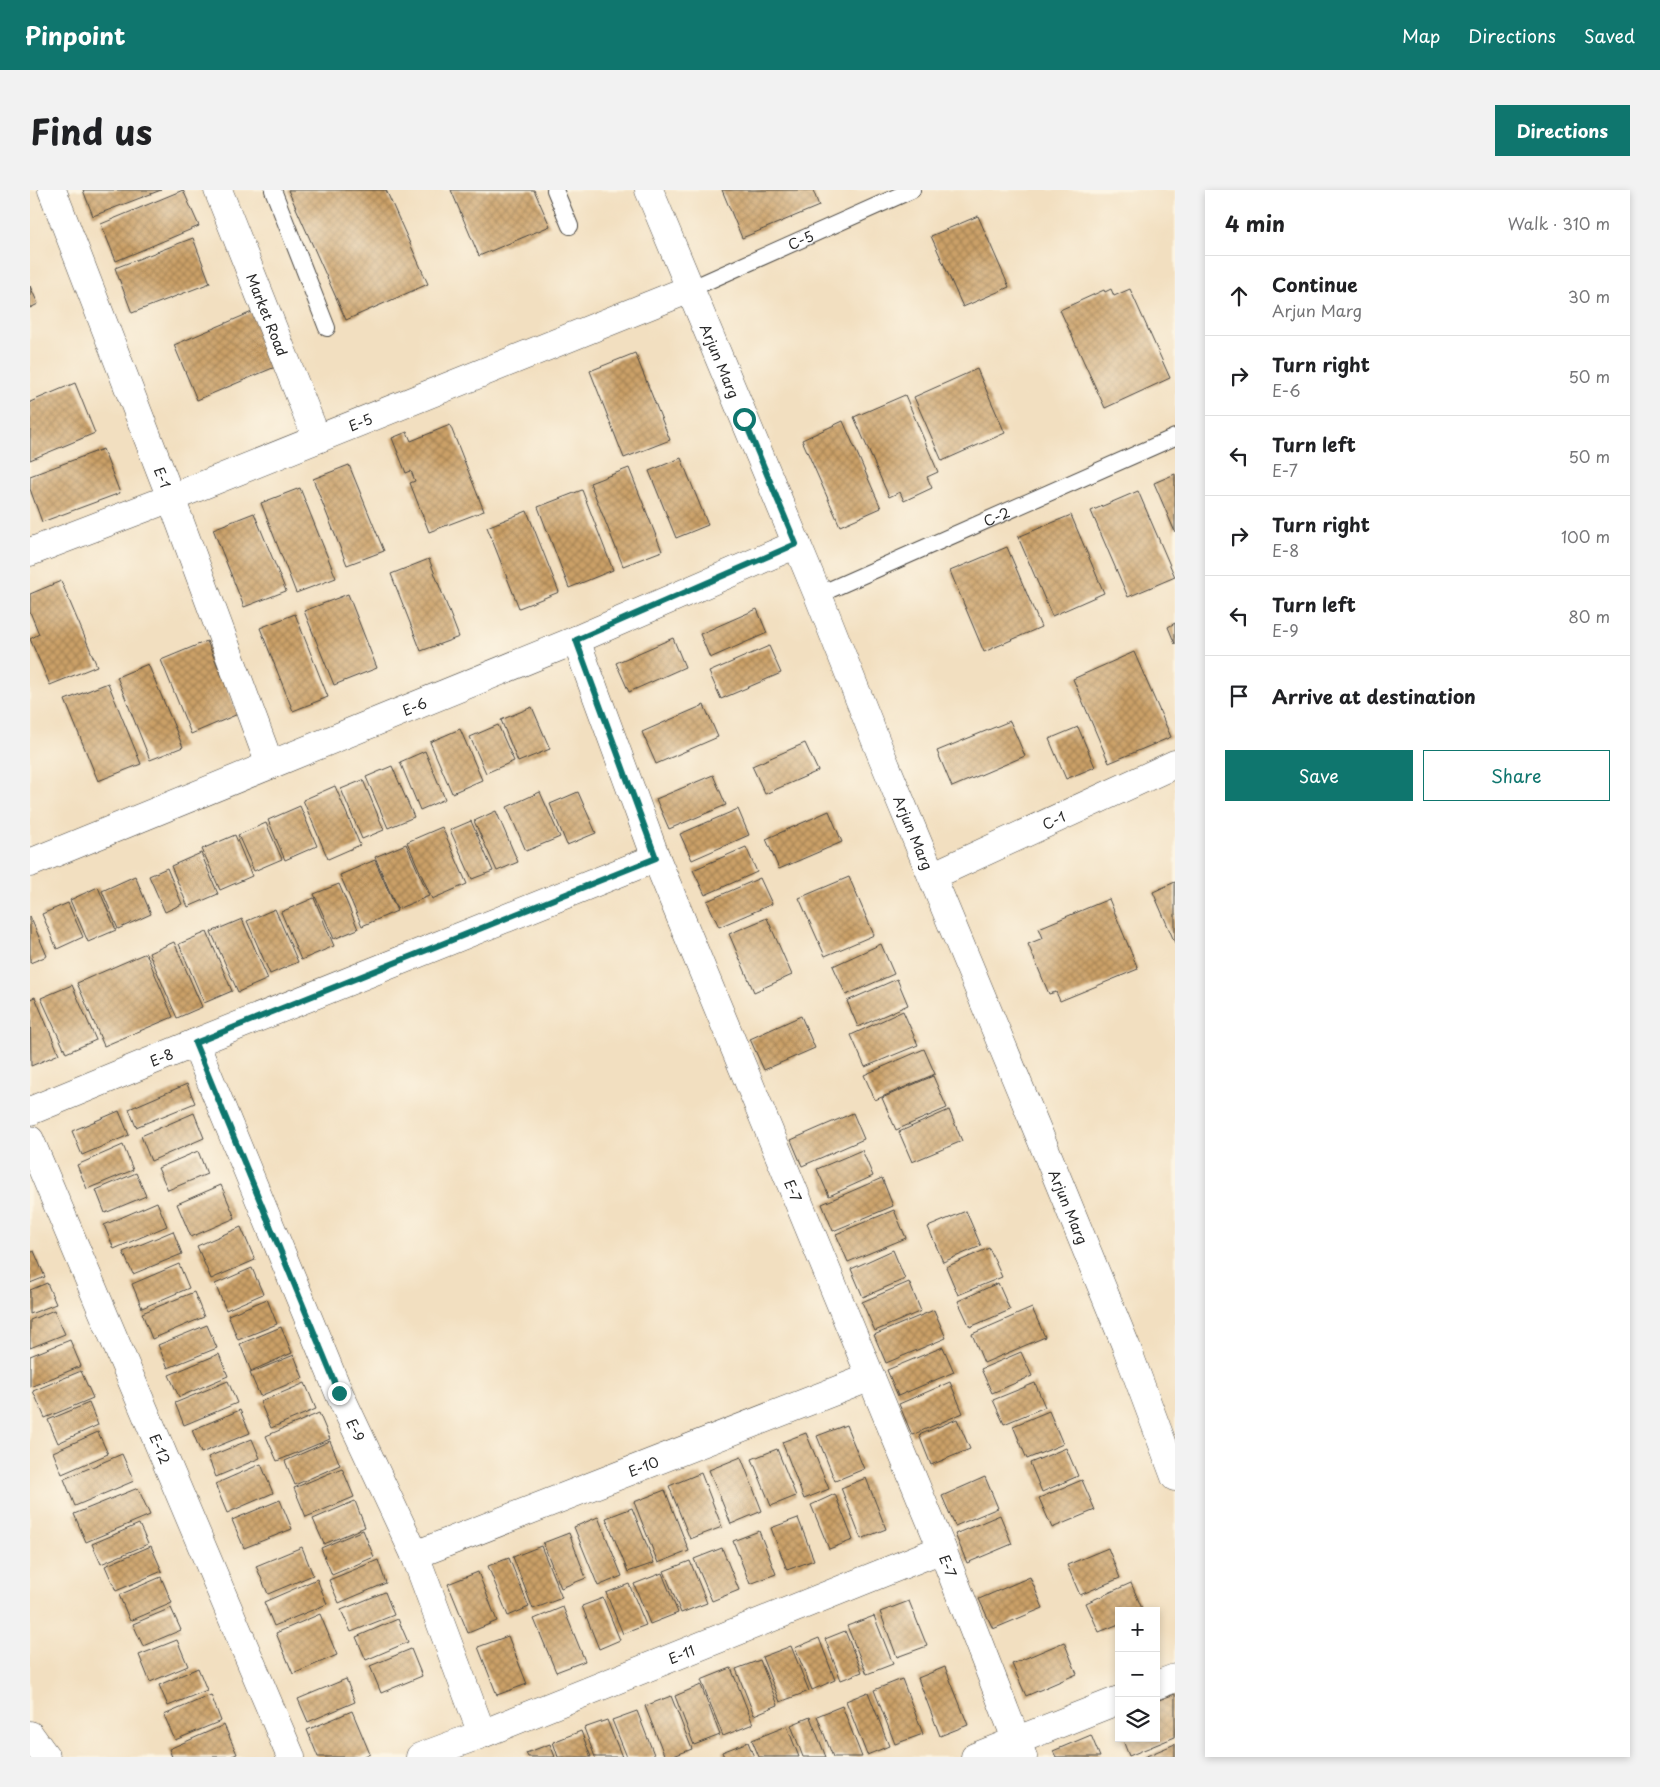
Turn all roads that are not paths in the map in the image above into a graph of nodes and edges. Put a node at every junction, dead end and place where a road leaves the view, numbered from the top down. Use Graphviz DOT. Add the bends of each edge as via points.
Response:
graph roads {
  1 [pos="52,190"];
  2 [pos="218,190"];
  3 [pos="273,190"];
  4 [pos="555,190"];
  5 [pos="649,190"];
  6 [pos="912,190"];
  7 [pos="570,226"];
  8 [pos="690,289"];
  9 [pos="327,328"];
  10 [pos="1175,437"];
  11 [pos="317,439"];
  12 [pos="171,498"];
  13 [pos="796,544"];
  14 [pos="30,552"];
  15 [pos="818,595"];
  16 [pos="576,640"];
  17 [pos="270,764"];
  18 [pos="1175,764"];
  19 [pos="656,858"];
  20 [pos="30,863"];
  21 [pos="932,876"];
  22 [pos="195,1043"];
  23 [pos="30,1111"];
  24 [pos="30,1140"];
  25 [pos="871,1377"];
  26 [pos="1175,1477"];
  27 [pos="942,1549"];
  28 [pos="415,1555"];
  29 [pos="1175,1678"];
  30 [pos="1160,1684"];
  31 [pos="1115,1702"];
  32 [pos="482,1734"];
  33 [pos="30,1735"];
  34 [pos="1020,1749"];
  35 [pos="46,1757"];
  36 [pos="291,1757"];
  37 [pos="420,1757"];
  38 [pos="975,1757"];
  1 -- 12 [label="street, E-1"];
  2 -- 11 [label="street, Market Road"];
  3 -- 9 [label="lane"];
  4 -- 7 [label="lane"];
  5 -- 8 [label="street, Arjun Marg"];
  6 -- 8 [label="lane, C-5"];
  8 -- 11 [label="street, E-5"];
  8 -- 13 [label="street, Arjun Marg"];
  10 -- 15 [label="lane, C-2"];
  11 -- 12 [label="street, E-5"];
  12 -- 14 [label="street, E-5"];
  12 -- 17 [label="street, E-1"];
  13 -- 15 [label="street, Arjun Marg"];
  13 -- 16 [label="street, E-6"];
  15 -- 21 [label="street, Arjun Marg"];
  16 -- 17 [label="street, E-6"];
  16 -- 19 [label="street, E-7"];
  17 -- 20 [label="street, E-6"];
  18 -- 21 [label="street, C-1"];
  19 -- 22 [label="street, E-8"];
  19 -- 25 [label="street, E-7"];
  21 -- 26 [label="street, Arjun Marg" via="1126,1346"];
  22 -- 23 [label="street, E-8"];
  22 -- 28 [label="street, E-9" via="339,1393"];
  24 -- 36 [label="street, E-12"];
  25 -- 27 [label="street, E-7"];
  25 -- 28 [label="street, E-10"];
  27 -- 32 [label="street, E-11"];
  27 -- 34 [label="street, E-7"];
  28 -- 32 [label="street, E-9"];
  29 -- 30 [label="street"];
  31 -- 34 [label="street"];
  32 -- 37 [label="street, E-11"];
  33 -- 35 [label="street"];
  34 -- 38 [label="street"];
}
